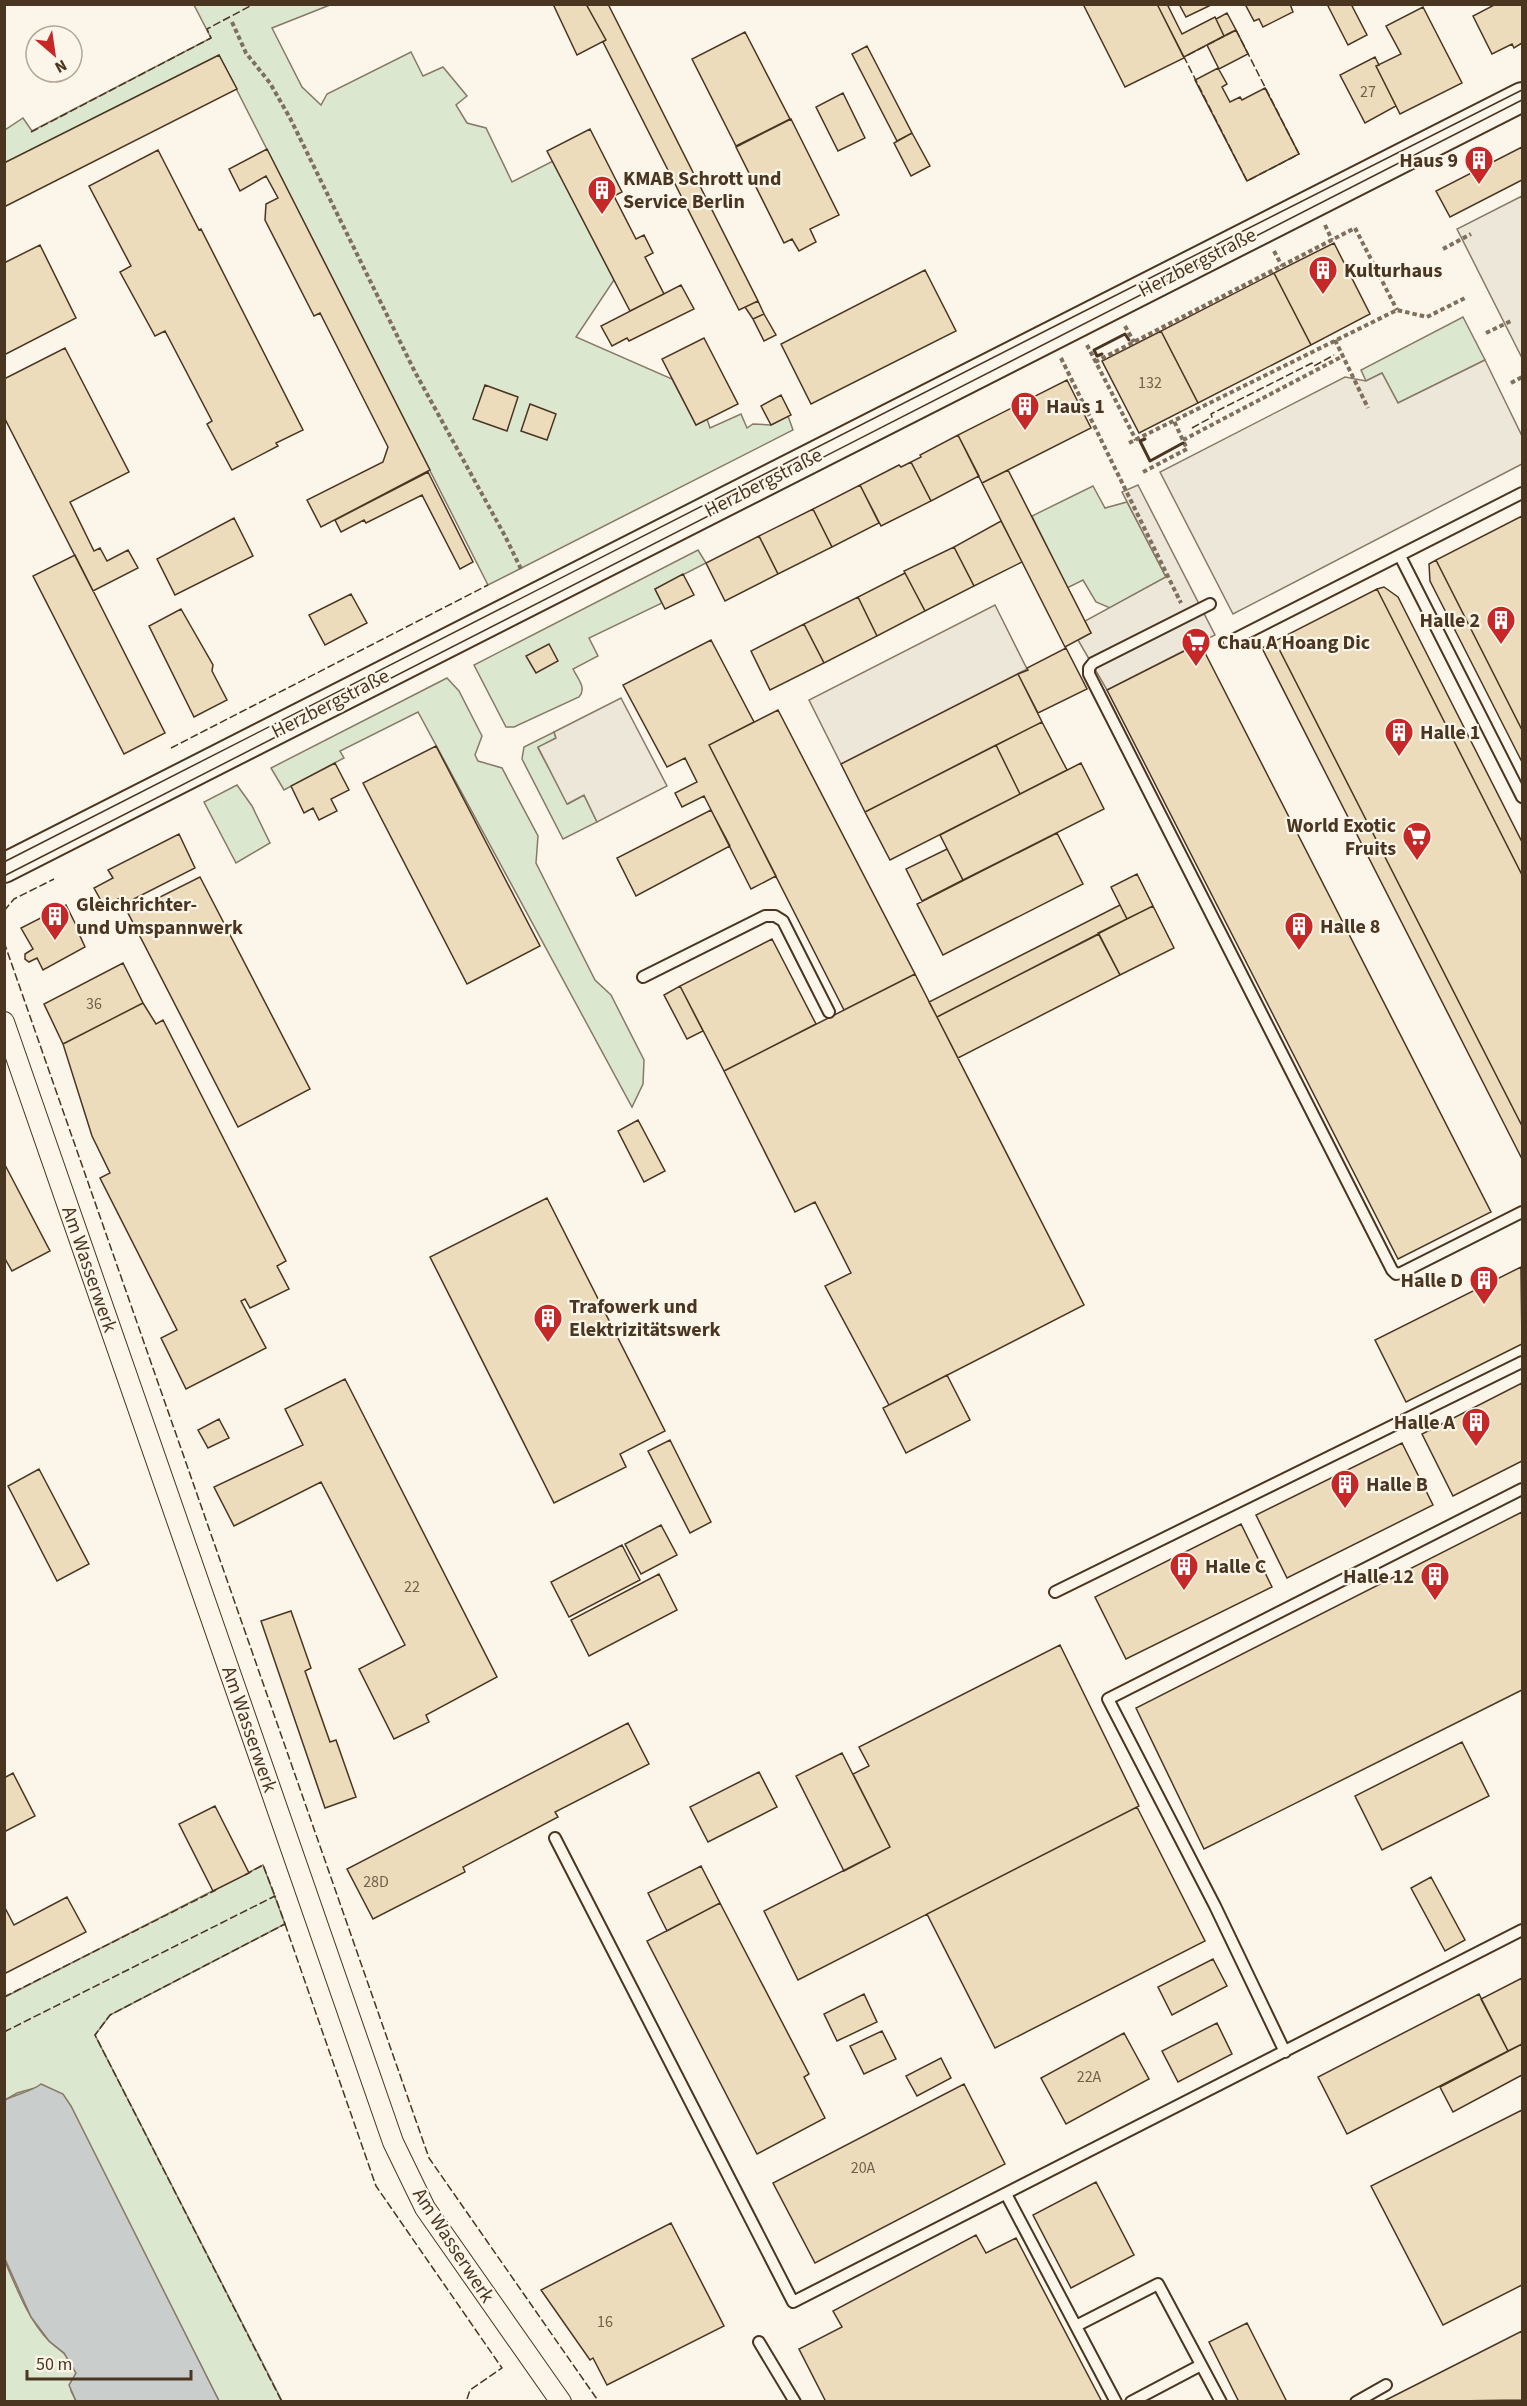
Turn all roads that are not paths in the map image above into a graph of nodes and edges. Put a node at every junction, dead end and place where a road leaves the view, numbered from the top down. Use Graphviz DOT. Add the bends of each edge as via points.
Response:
graph roads {
  1 [pos="1522,97"];
  2 [pos="1522,493"];
  3 [pos="1400,555"];
  4 [pos="1210,604"];
  5 [pos="1229,642"];
  6 [pos="1522,797"];
  7 [pos="4,868"];
  8 [pos="643,977"];
  9 [pos="829,1012"];
  10 [pos="4,1022"];
  11 [pos="1522,1212"];
  12 [pos="1522,1362"];
  13 [pos="1522,1490"];
  14 [pos="1055,1592"];
  15 [pos="555,1838"];
  16 [pos="1522,1930"];
  17 [pos="1285,2052"];
  18 [pos="1006,2194"];
  19 [pos="1076,2326"];
  20 [pos="759,2342"];
  21 [pos="1201,2365"];
  22 [pos="1386,2385"];
  23 [pos="561,2402"];
  24 [pos="795,2402"];
  25 [pos="1116,2402"];
  26 [pos="1131,2402"];
  27 [pos="1221,2402"];
  28 [pos="1356,2402"];
  1 -- 7 [label="street, Herzbergstraße"];
  2 -- 3 [label="lane"];
  3 -- 5 [label="lane"];
  3 -- 6 [label="lane"];
  4 -- 11 [label="lane" via="1093,663 1089,674 1396,1274"];
  8 -- 9 [label="lane" via="765,916 776,916 783,921"];
  10 -- 23 [label="street, Am Wasserwerk" via="393,2142 425,2208"];
  12 -- 14 [label="lane"];
  13 -- 17 [label="lane" via="1108,1699"];
  15 -- 18 [label="lane" via="793,2302"];
  16 -- 17 [label="lane"];
  17 -- 18 [label="lane"];
  18 -- 19 [label="lane"];
  19 -- 21 [label="lane" via="1158,2284"];
  19 -- 25 [label="lane"];
  20 -- 24 [label="lane"];
  21 -- 26 [label="lane"];
  21 -- 27 [label="lane"];
  22 -- 28 [label="lane"];
}
